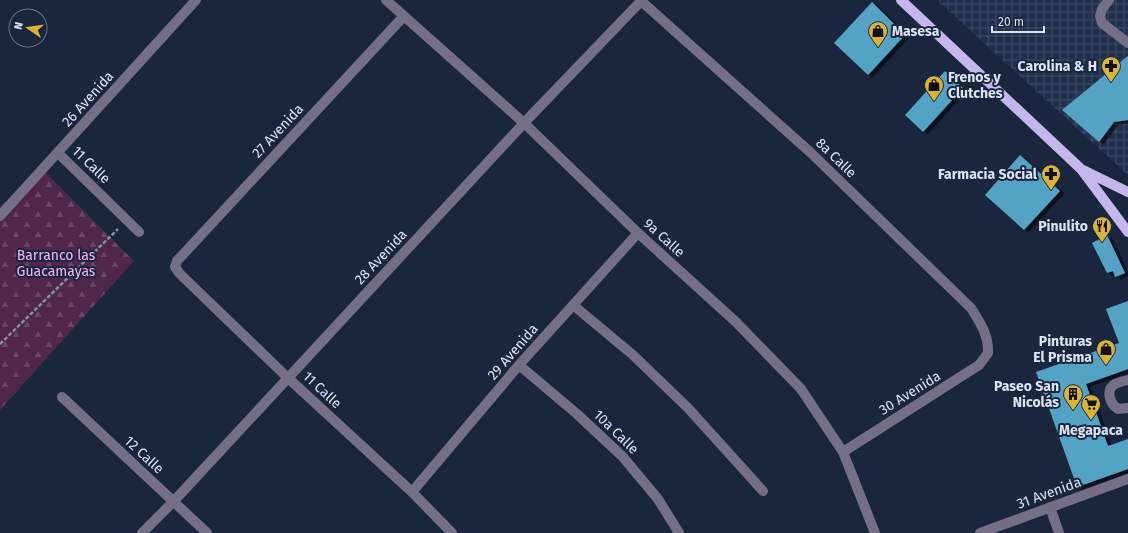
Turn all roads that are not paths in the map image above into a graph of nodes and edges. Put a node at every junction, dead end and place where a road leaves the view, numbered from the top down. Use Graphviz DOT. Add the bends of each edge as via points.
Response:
graph roads {
  1 [pos="196,0"];
  2 [pos="386,0"];
  3 [pos="641,0"];
  4 [pos="901,0"];
  5 [pos="1109,0"];
  6 [pos="404,16"];
  7 [pos="1128,43"];
  8 [pos="524,123"];
  9 [pos="58,152"];
  10 [pos="1081,169"];
  11 [pos="1128,192"];
  12 [pos="0,216"];
  13 [pos="1127,229"];
  14 [pos="139,232"];
  15 [pos="638,234"];
  16 [pos="175,267"];
  17 [pos="573,305"];
  18 [pos="988,353"];
  19 [pos="519,365"];
  20 [pos="288,378"];
  21 [pos="1128,380"];
  22 [pos="62,397"];
  23 [pos="1128,408"];
  24 [pos="843,452"];
  25 [pos="1128,479"];
  26 [pos="763,491"];
  27 [pos="412,492"];
  28 [pos="173,502"];
  29 [pos="1050,508"];
  30 [pos="142,533"];
  31 [pos="207,533"];
  32 [pos="452,533"];
  33 [pos="680,533"];
  34 [pos="875,533"];
  35 [pos="980,533"];
  36 [pos="1059,533"];
  1 -- 9 [label="street, 26 Avenida"];
  2 -- 6 [label="street, 9a Calle"];
  3 -- 8 [label="street, 28 Avenida"];
  3 -- 18 [label="street, 8a Calle" via="810,152 970,308 987,338"];
  4 -- 10 [label="main road"];
  5 -- 7 [label="street" via="1100,16 1102,23"];
  6 -- 8 [label="street, 9a Calle"];
  6 -- 16 [label="street, 27 Avenida" via="177,261"];
  8 -- 15 [label="street, 9a Calle"];
  8 -- 20 [label="street, 28 Avenida"];
  9 -- 12 [label="street, 26 Avenida"];
  9 -- 14 [label="street, 11 Calle"];
  10 -- 11 [label="main road"];
  10 -- 13 [label="main road"];
  15 -- 17 [label="street, 29 Avenida"];
  15 -- 24 [label="street, 9a Calle" via="736,322 801,389"];
  16 -- 20 [label="street, 11 Calle"];
  17 -- 19 [label="street, 29 Avenida"];
  17 -- 26 [label="street" via="633,355 688,408"];
  18 -- 24 [label="street, 30 Avenida" via="973,369"];
  19 -- 27 [label="street, 29 Avenida"];
  19 -- 33 [label="street, 10a Calle" via="622,456 658,499"];
  20 -- 27 [label="street, 11 Calle"];
  20 -- 28 [label="street, 28 Avenida"];
  21 -- 23 [label="street" via="1115,384 1109,395 1118,410"];
  22 -- 28 [label="street, 12 Calle"];
  24 -- 34 [label="street, 9a Calle"];
  25 -- 29 [label="street, 31 Avenida"];
  27 -- 32 [label="street, 11 Calle"];
  28 -- 30 [label="street, 28 Avenida"];
  28 -- 31 [label="street, 12 Calle"];
  29 -- 35 [label="street, 31 Avenida"];
  29 -- 36 [label="street"];
}
